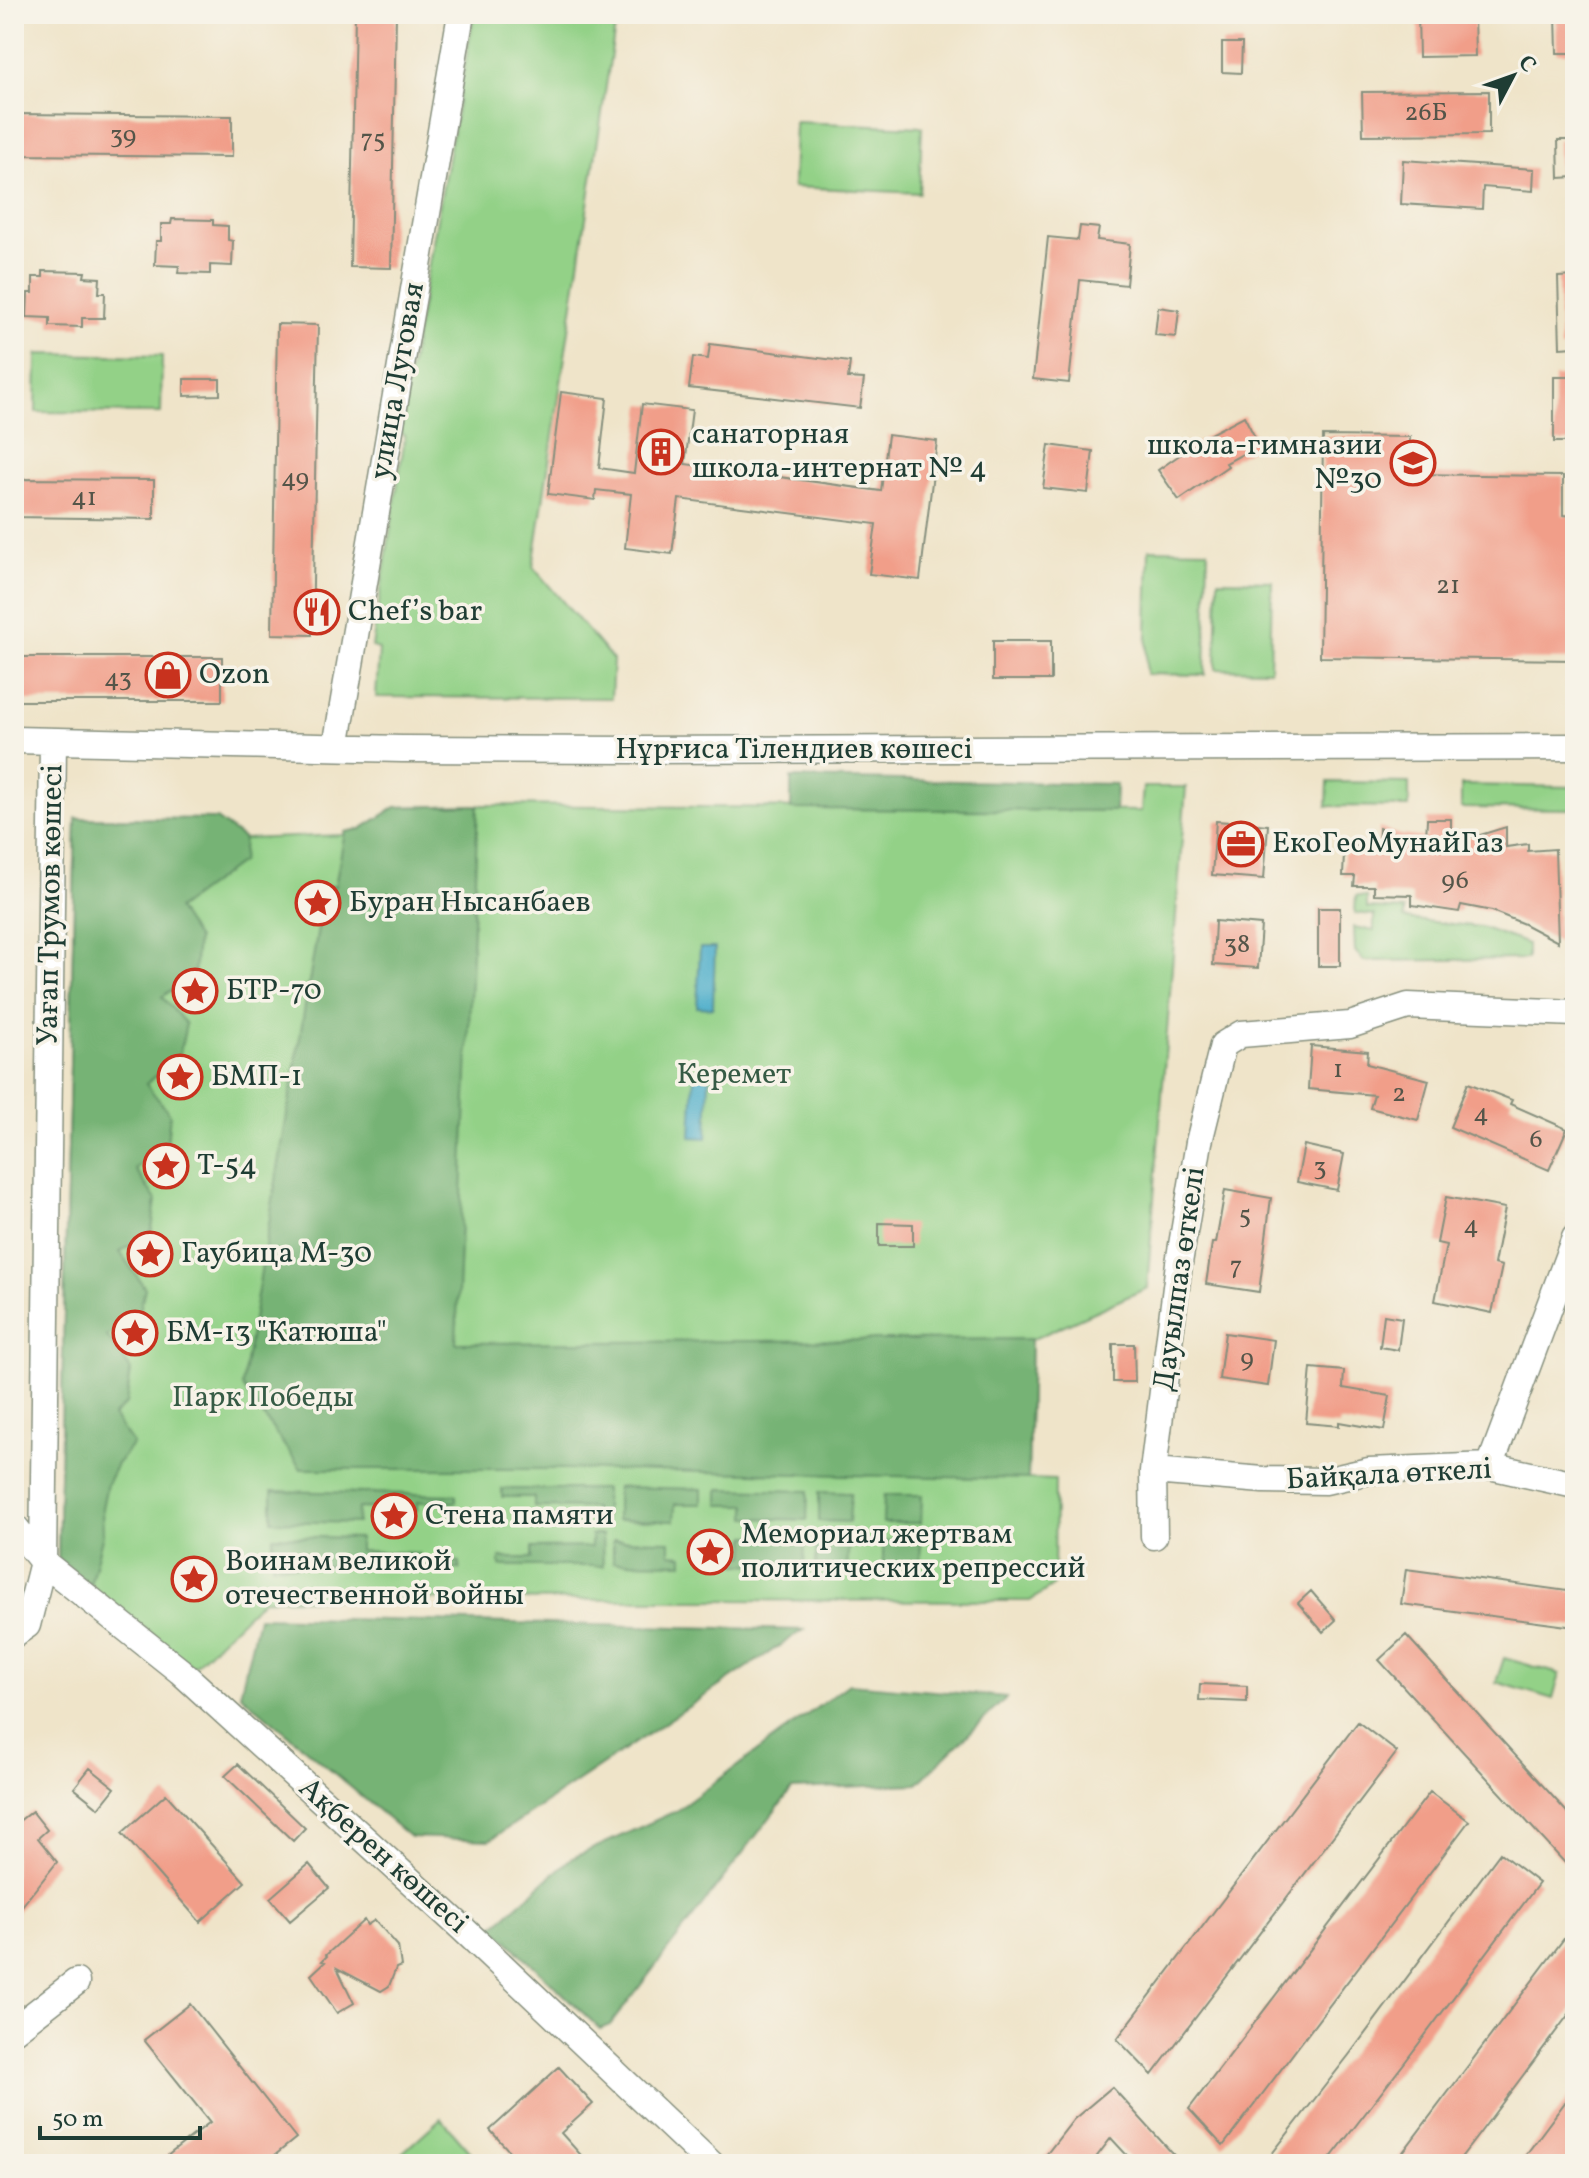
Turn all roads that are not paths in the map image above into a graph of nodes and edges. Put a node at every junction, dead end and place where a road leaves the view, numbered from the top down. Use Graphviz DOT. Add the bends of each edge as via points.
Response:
graph roads {
  1 [pos="461,14"];
  2 [pos="14,740"];
  3 [pos="53,743"];
  4 [pos="336,747"];
  5 [pos="1575,747"];
  6 [pos="1575,1013"];
  7 [pos="1575,1238"];
  8 [pos="1490,1466"];
  9 [pos="1153,1471"];
  10 [pos="1575,1485"];
  11 [pos="14,1526"];
  12 [pos="1154,1536"];
  13 [pos="43,1562"];
  14 [pos="14,1634"];
  15 [pos="76,1982"];
  16 [pos="14,2030"];
  17 [pos="711,2164"];
  1 -- 4 [label="street, улица Луговая"];
  2 -- 3 [label="street, Нұрғиса Тілендиев көшесі"];
  3 -- 4 [label="street, Нұрғиса Тілендиев көшесі"];
  3 -- 13 [label="street, Уағап Трумов көшесі"];
  4 -- 5 [label="street, Нұрғиса Тілендиев көшесі"];
  6 -- 9 [label="street, Дауылпаз өткелі" via="1408,1006 1350,1025 1241,1034 1223,1045 1199,1142 1179,1263"];
  7 -- 8 [label="street"];
  8 -- 9 [label="street, Байқала өткелі" via="1369,1471 1325,1481"];
  8 -- 10 [label="street, Байқала өткелі"];
  9 -- 12 [label="street, Дауылпаз өткелі"];
  11 -- 13 [label="street, Ақберен көшесі"];
  13 -- 14 [label="street, Уағап Трумов көшесі" via="27,1625"];
  13 -- 17 [label="street, Ақберен көшесі" via="191,1681"];
  15 -- 16 [label="street"];
}
